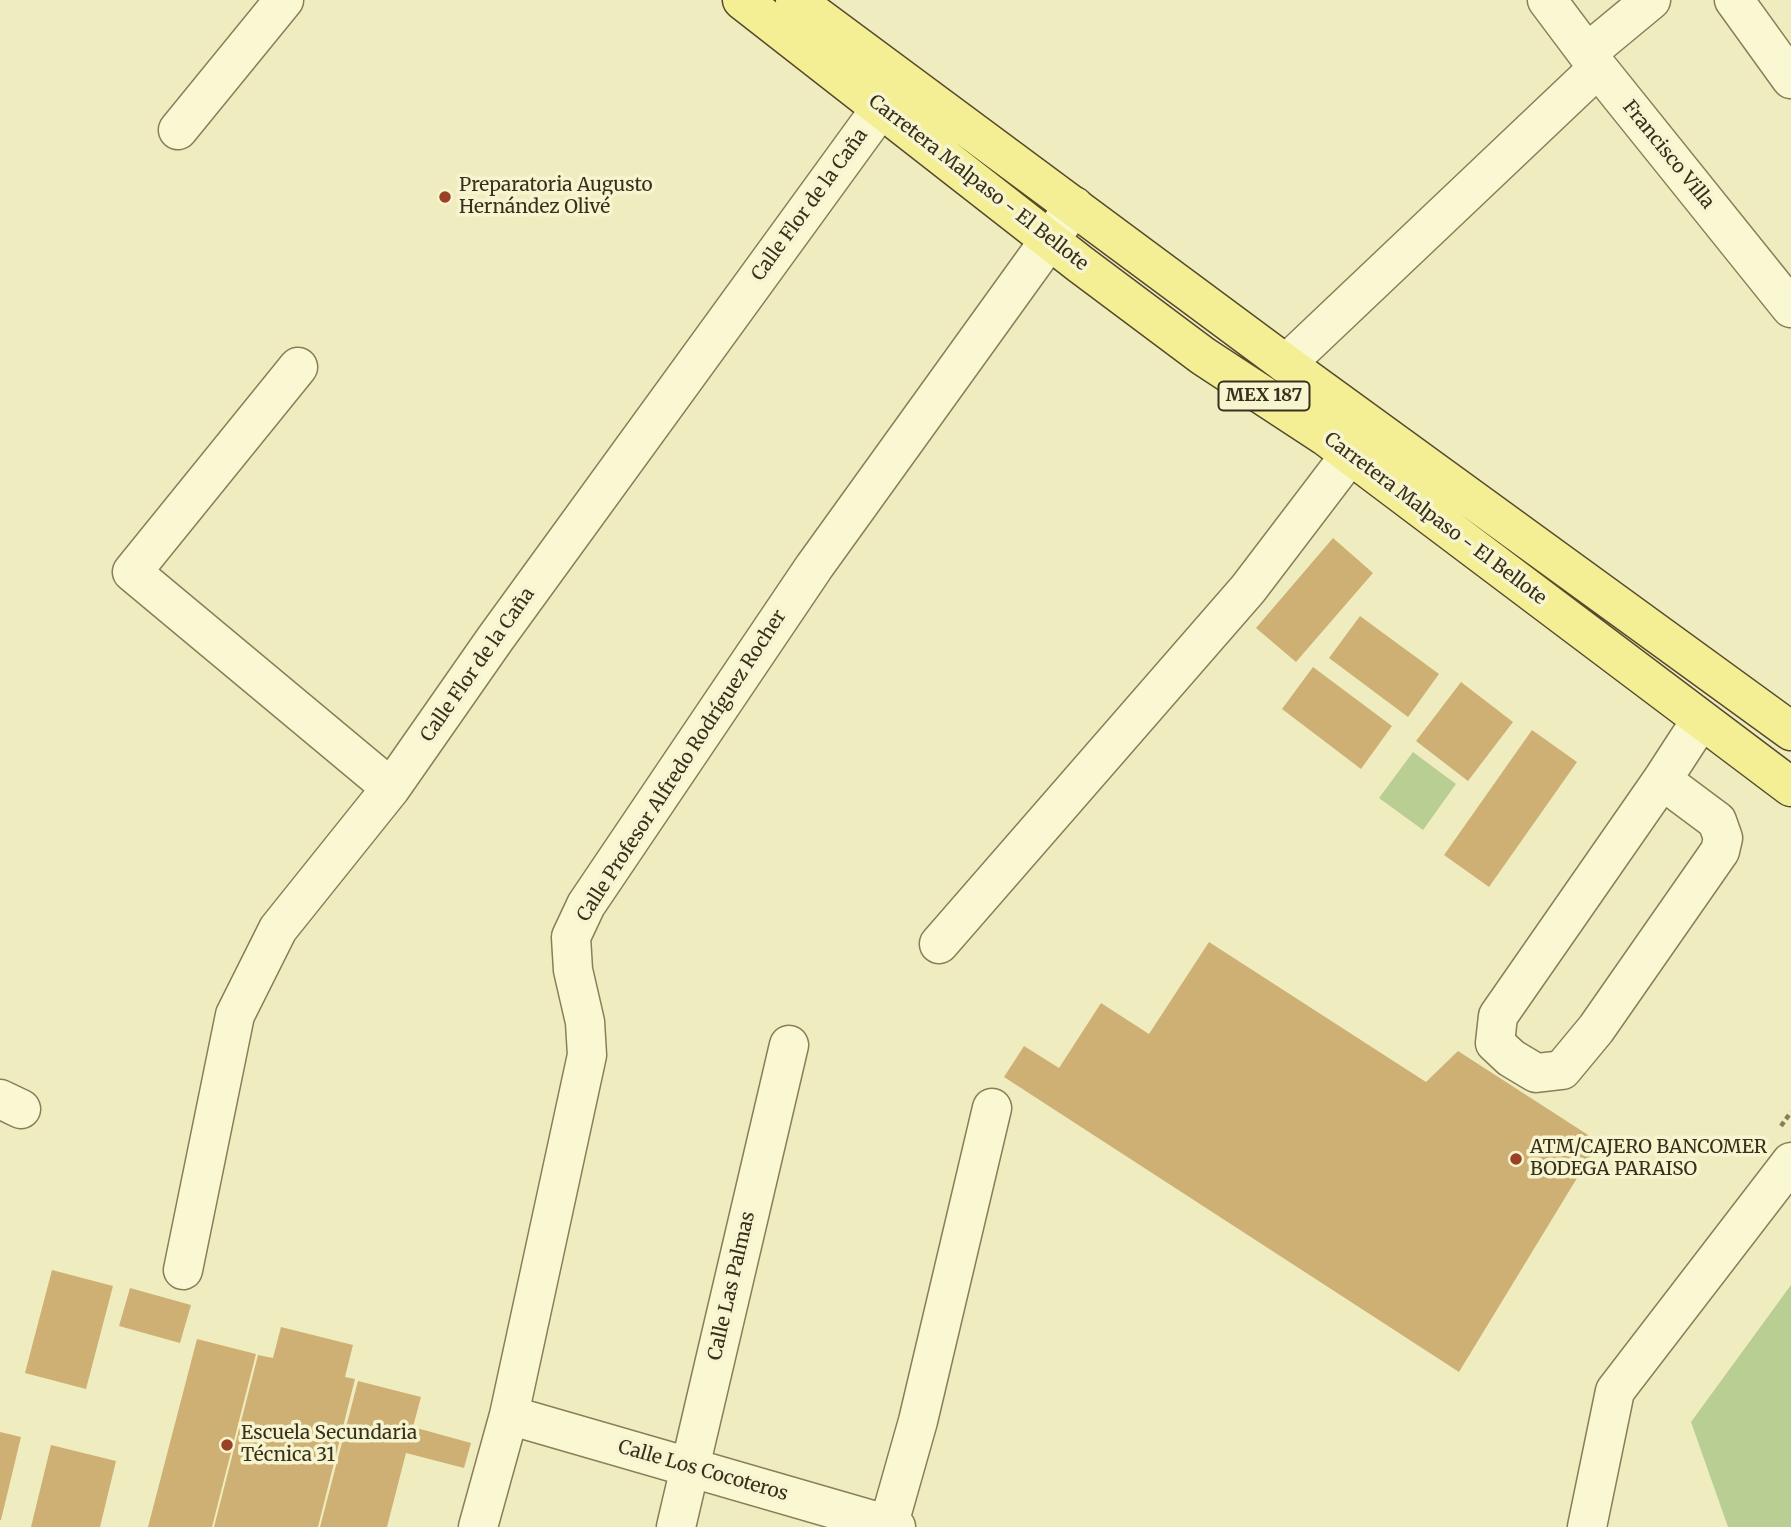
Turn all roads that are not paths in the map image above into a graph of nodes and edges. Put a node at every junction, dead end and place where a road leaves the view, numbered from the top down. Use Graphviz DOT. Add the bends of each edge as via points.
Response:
graph roads {
  1 [pos="284,0"];
  2 [pos="742,0"];
  3 [pos="795,0"];
  4 [pos="1547,0"];
  5 [pos="1651,0"];
  6 [pos="1734,0"];
  7 [pos="1592,61"];
  8 [pos="1791,79"];
  9 [pos="881,107"];
  10 [pos="178,130"];
  11 [pos="1074,206"];
  12 [pos="1049,240"];
  13 [pos="1791,308"];
  14 [pos="1286,364"];
  15 [pos="298,367"];
  16 [pos="1350,455"];
  17 [pos="1702,720"];
  18 [pos="1791,731"];
  19 [pos="1662,780"];
  20 [pos="1791,787"];
  21 [pos="391,788"];
  22 [pos="939,943"];
  23 [pos="789,1045"];
  24 [pos="992,1108"];
  25 [pos="1791,1162"];
  26 [pos="183,1270"];
  27 [pos="509,1415"];
  28 [pos="689,1467"];
  29 [pos="891,1526"];
  30 [pos="478,1527"];
  31 [pos="676,1527"];
  32 [pos="1587,1527"];
  1 -- 10 [label="street"];
  2 -- 9 [label="main road, Carretera Malpaso - El Bellote / MEX 187"];
  3 -- 11 [label="main road, Carretera Malpaso - El Bellote / MEX 187"];
  4 -- 7 [label="street, Francisco Villa"];
  5 -- 7 [label="street"];
  6 -- 8 [label="street"];
  7 -- 13 [label="street, Francisco Villa"];
  7 -- 14 [label="street"];
  9 -- 12 [label="main road, Carretera Malpaso - El Bellote / MEX 187"];
  9 -- 21 [label="street, Calle Flor de la Caña"];
  11 -- 12 [label="street, Calle Profesor Alfredo Rodríguez Rocher"];
  11 -- 14 [label="main road, Carretera Malpaso - El Bellote / MEX 187"];
  12 -- 16 [label="main road, Carretera Malpaso - El Bellote / MEX 187" via="1203,356"];
  12 -- 27 [label="street, Calle Profesor Alfredo Rodríguez Rocher" via="814,567 586,905 571,937 587,1055"];
  14 -- 18 [label="main road, Carretera Malpaso - El Bellote / MEX 187"];
  15 -- 21 [label="street" via="132,572"];
  16 -- 17 [label="main road, Carretera Malpaso - El Bellote / MEX 187"];
  16 -- 22 [label="street" via="1248,589"];
  17 -- 19 [label="street"];
  17 -- 20 [label="main road, Carretera Malpaso - El Bellote / MEX 187"];
  19 -- 19 [label="street" via="1717,821 1723,838 1720,852 1562,1070 1536,1073 1495,1043 1498,1016"];
  21 -- 26 [label="street, Calle Flor de la Caña" via="278,929 235,1015"];
  23 -- 28 [label="street, Calle Las Palmas"];
  24 -- 29 [label="street"];
  25 -- 32 [label="street" via="1615,1391"];
  27 -- 28 [label="street, Calle Los Cocoteros"];
  27 -- 30 [label="street, Calle Profesor Alfredo Rodríguez Rocher"];
  28 -- 29 [label="street, Calle Los Cocoteros"];
  28 -- 31 [label="street, Calle Las Palmas"];
}
